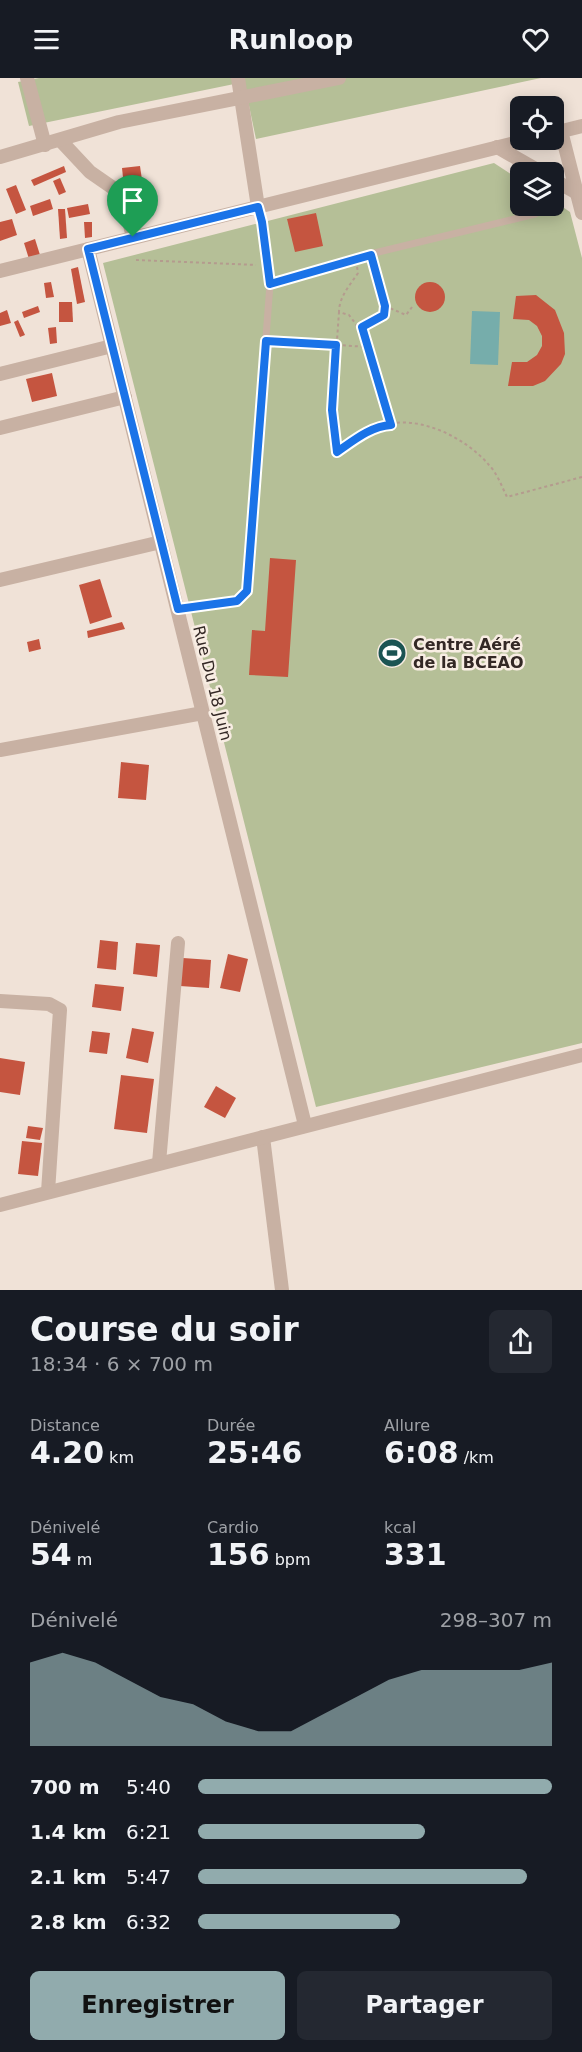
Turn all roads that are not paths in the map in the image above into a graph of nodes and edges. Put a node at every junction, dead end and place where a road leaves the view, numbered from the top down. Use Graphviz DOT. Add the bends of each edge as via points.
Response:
graph roads {
  1 [pos="27,78"];
  2 [pos="238,78"];
  3 [pos="339,78"];
  4 [pos="241,96"];
  5 [pos="582,126"];
  6 [pos="564,130"];
  7 [pos="61,141"];
  8 [pos="510,144"];
  9 [pos="45,145"];
  10 [pos="497,147"];
  11 [pos="563,150"];
  12 [pos="0,157"];
  13 [pos="523,162"];
  14 [pos="564,186"];
  15 [pos="577,194"];
  16 [pos="258,207"];
  17 [pos="582,213"];
  18 [pos="527,216"];
  19 [pos="133,237"];
  20 [pos="88,249"];
  21 [pos="0,271"];
  22 [pos="270,284"];
  23 [pos="112,346"];
  24 [pos="0,374"];
  25 [pos="125,397"];
  26 [pos="0,428"];
  27 [pos="161,542"];
  28 [pos="0,580"];
  29 [pos="178,609"];
  30 [pos="203,713"];
  31 [pos="0,750"];
  32 [pos="178,943"];
  33 [pos="0,1000"];
  34 [pos="582,1055"];
  35 [pos="305,1125"];
  36 [pos="264,1137"];
  37 [pos="159,1163"];
  38 [pos="48,1192"];
  39 [pos="0,1205"];
  40 [pos="282,1290"];
  1 -- 9 [label="street"];
  2 -- 4 [label="street"];
  3 -- 4 [label="street"];
  4 -- 7 [label="street" via="119,122"];
  4 -- 16 [label="street"];
  5 -- 6 [label="street"];
  7 -- 9 [label="street"];
  7 -- 19 [label="street" via="90,172 116,190"];
  8 -- 10 [label="street"];
  9 -- 12 [label="street"];
  10 -- 13 [label="street"];
  10 -- 16 [label="street"];
  11 -- 15 [label="street"];
  14 -- 15 [label="street"];
  15 -- 17 [label="street"];
  16 -- 19 [label="street"];
  16 -- 22 [label="lane"];
  18 -- 22 [label="lane"];
  19 -- 20 [label="street"];
  20 -- 21 [label="street"];
  20 -- 23 [label="street, Rue Du 18 Juin"];
  22 -- 29 [label="lane" via="247,591 237,601"];
  23 -- 24 [label="street"];
  23 -- 25 [label="street, Rue Du 18 Juin"];
  25 -- 26 [label="street"];
  25 -- 27 [label="street, Rue Du 18 Juin"];
  27 -- 28 [label="street"];
  27 -- 29 [label="street, Rue Du 18 Juin"];
  29 -- 30 [label="street, Rue Du 18 Juin"];
  30 -- 31 [label="street"];
  30 -- 35 [label="street, Rue Du 18 Juin"];
  32 -- 37 [label="street"];
  33 -- 38 [label="street" via="49,1004 60,1011"];
  34 -- 35 [label="street"];
  35 -- 36 [label="street"];
  36 -- 37 [label="street"];
  36 -- 40 [label="street"];
  37 -- 38 [label="street"];
  38 -- 39 [label="street"];
}
